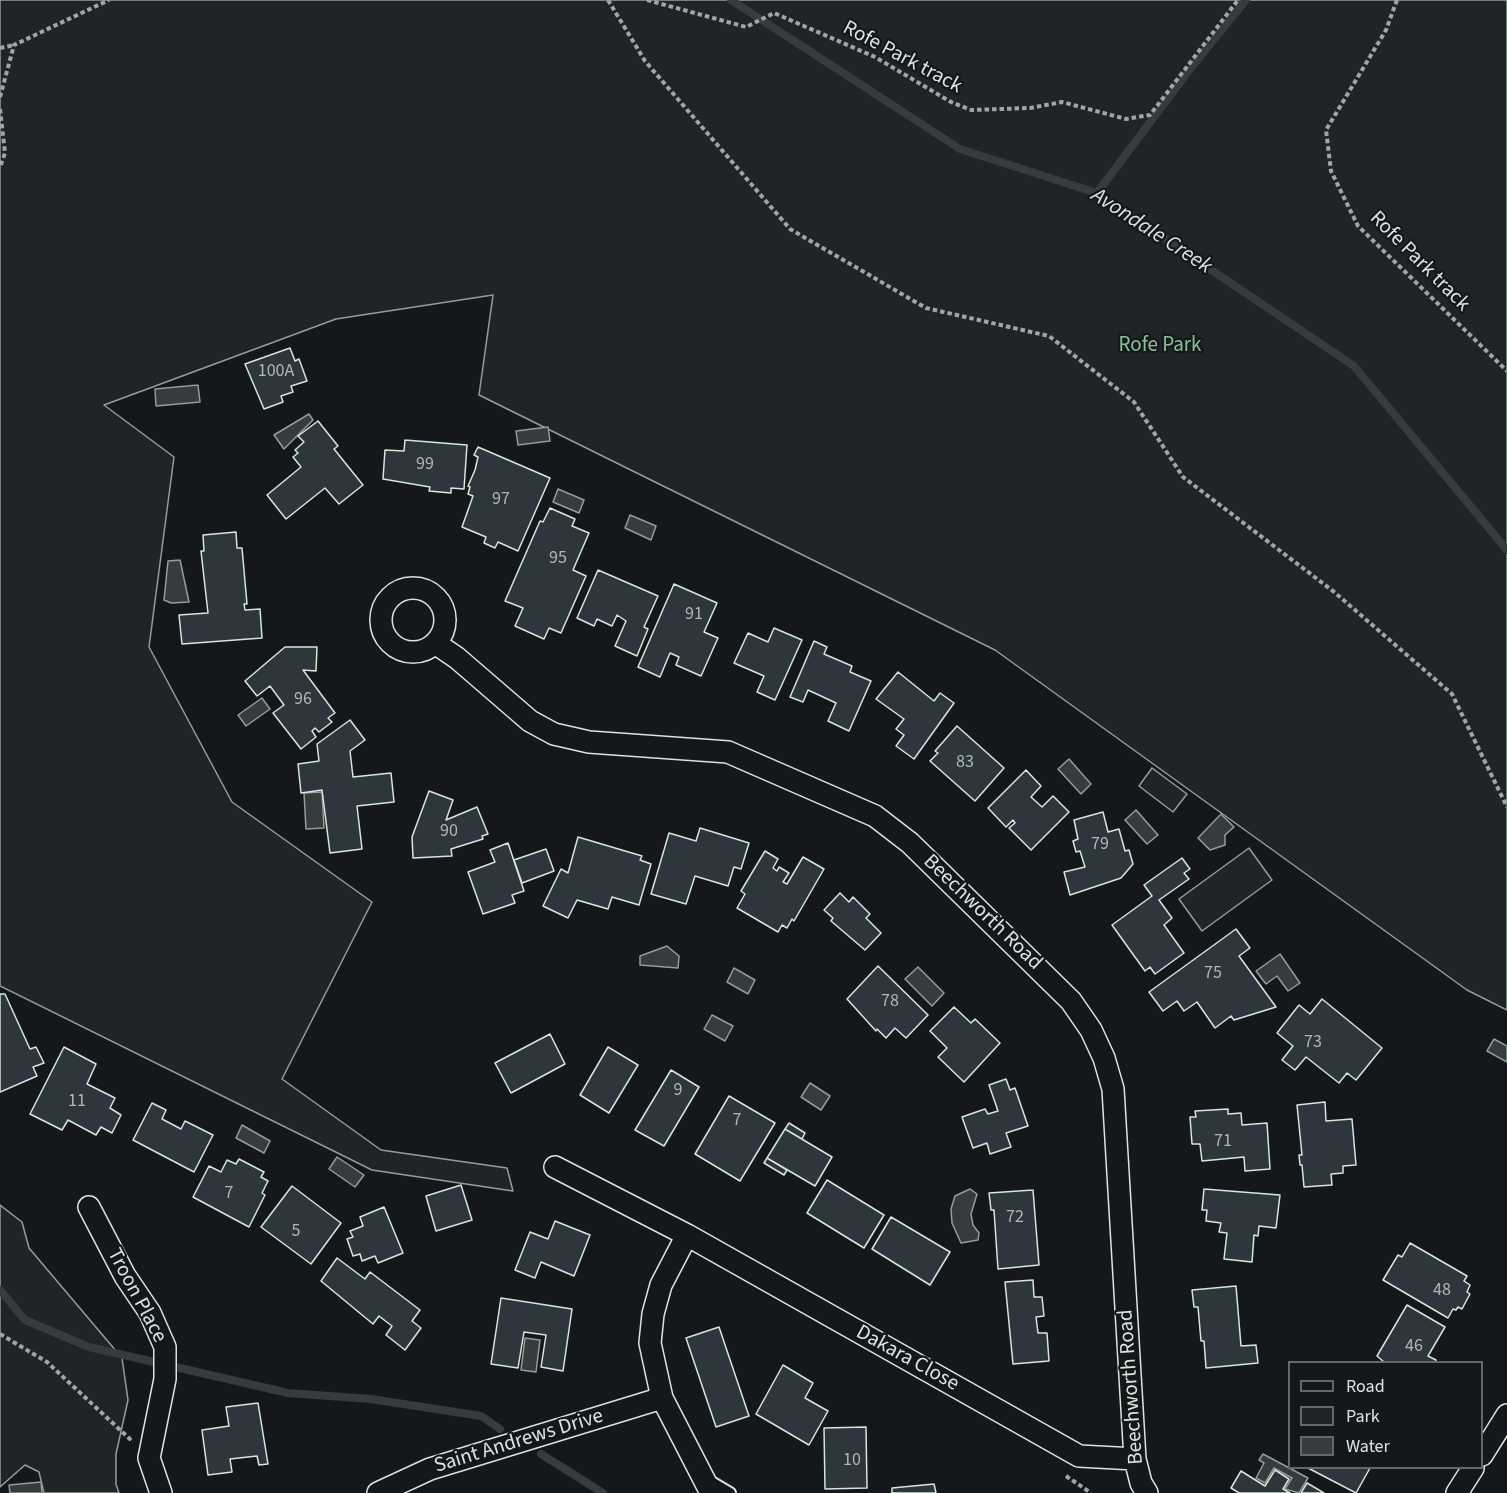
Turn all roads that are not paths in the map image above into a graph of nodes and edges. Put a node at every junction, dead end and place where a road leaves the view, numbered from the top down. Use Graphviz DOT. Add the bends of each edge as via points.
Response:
graph roads {
  1 [pos="435,643"];
  2 [pos="555,1167"];
  3 [pos="88,1208"];
  4 [pos="687,1235"];
  5 [pos="662,1398"];
  6 [pos="1507,1415"];
  7 [pos="1483,1453"];
  8 [pos="1135,1459"];
  9 [pos="1472,1469"];
  10 [pos="707,1485"];
  11 [pos="161,1493"];
  12 [pos="378,1493"];
  13 [pos="730,1493"];
  14 [pos="1147,1493"];
  15 [pos="1457,1493"];
  1 -- 8 [label="street, Beechworth Road" via="530,721 554,734 589,742 728,752 875,816 910,843 1071,1001 1092,1030 1113,1089"];
  2 -- 4 [label="street, Dakara Close"];
  3 -- 11 [label="street, Troon Place" via="150,1313 165,1347 165,1379 149,1458"];
  4 -- 5 [label="street" via="661,1285 653,1314 650,1343"];
  4 -- 8 [label="street, Dakara Close" via="1078,1456"];
  5 -- 10 [label="street"];
  5 -- 12 [label="street, Saint Andrews Drive" via="430,1469"];
  6 -- 7 [label="street"];
  8 -- 14 [label="street, Beechworth Road"];
  9 -- 15 [label="street"];
  10 -- 13 [label="lane"];
}
